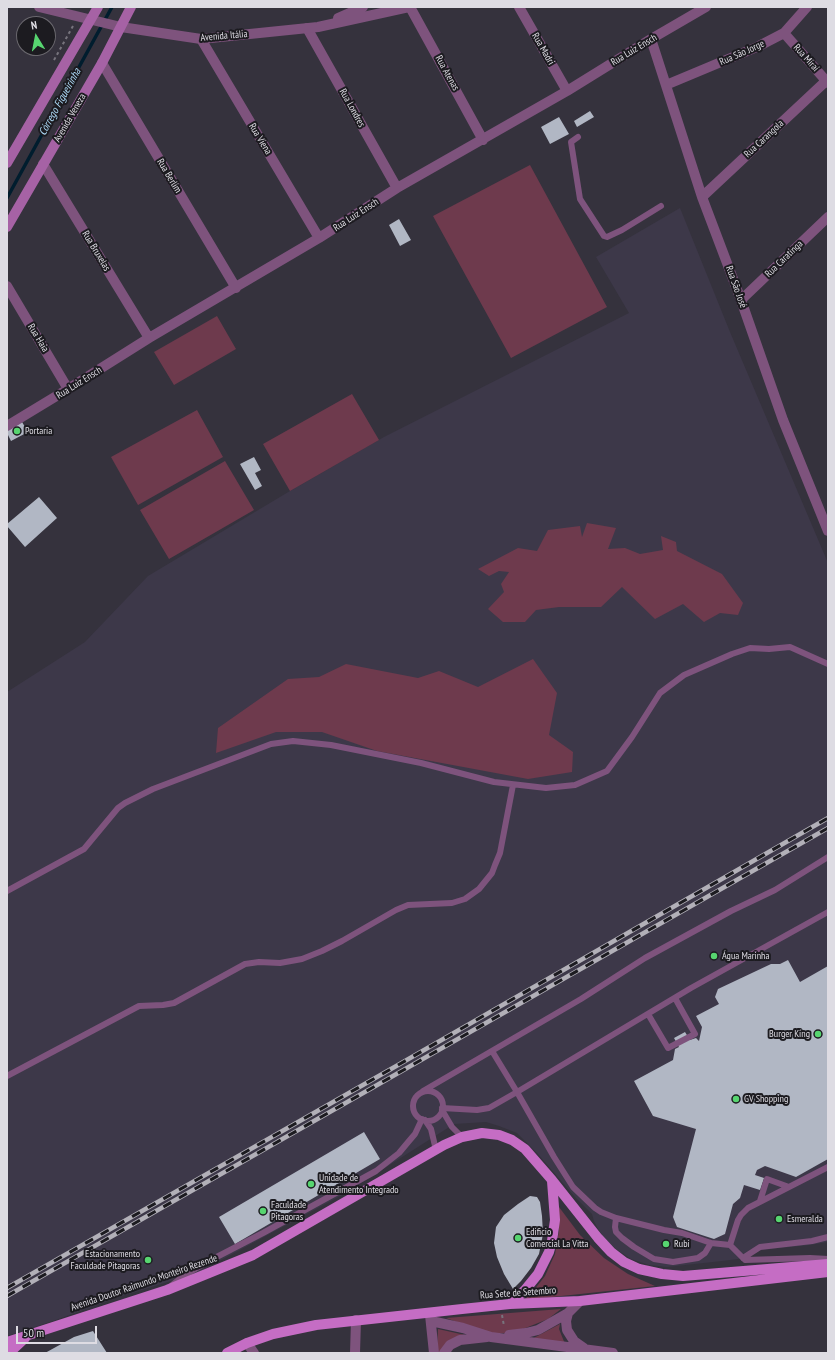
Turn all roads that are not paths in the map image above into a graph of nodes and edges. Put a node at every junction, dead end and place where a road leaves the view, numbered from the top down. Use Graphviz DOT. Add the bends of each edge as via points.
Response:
graph roads {
  1 [pos="39,7"];
  2 [pos="98,7"];
  3 [pos="132,7"];
  4 [pos="363,7"];
  5 [pos="410,7"];
  6 [pos="519,7"];
  7 [pos="706,7"];
  8 [pos="807,7"];
  9 [pos="93,21"];
  10 [pos="119,27"];
  11 [pos="318,27"];
  12 [pos="307,28"];
  13 [pos="784,33"];
  14 [pos="201,39"];
  15 [pos="651,39"];
  16 [pos="102,63"];
  17 [pos="827,82"];
  18 [pos="666,85"];
  19 [pos="567,91"];
  20 [pos="578,137"];
  21 [pos="483,140"];
  22 [pos="7,162"];
  23 [pos="44,164"];
  24 [pos="397,188"];
  25 [pos="702,198"];
  26 [pos="661,206"];
  27 [pos="828,217"];
  28 [pos="7,227"];
  29 [pos="319,238"];
  30 [pos="7,286"];
  31 [pos="236,288"];
  32 [pos="741,300"];
  33 [pos="149,338"];
  34 [pos="68,389"];
  35 [pos="7,426"];
  36 [pos="828,530"];
  37 [pos="828,664"];
  38 [pos="513,784"];
  39 [pos="828,857"];
  40 [pos="7,891"];
  41 [pos="828,912"];
  42 [pos="675,998"];
  43 [pos="648,1014"];
  44 [pos="492,1051"];
  45 [pos="7,1076"];
  46 [pos="423,1091"];
  47 [pos="517,1092"];
  48 [pos="442,1109"];
  49 [pos="423,1120"];
  50 [pos="462,1137"];
  51 [pos="436,1150"];
  52 [pos="828,1167"];
  53 [pos="552,1180"];
  54 [pos="789,1187"];
  55 [pos="760,1201"];
  56 [pos="616,1218"];
  57 [pos="828,1236"];
  58 [pos="711,1243"];
  59 [pos="730,1245"];
  60 [pos="743,1258"];
  61 [pos="828,1259"];
  62 [pos="828,1264"];
  63 [pos="828,1272"];
  64 [pos="167,1290"];
  65 [pos="580,1301"];
  66 [pos="510,1304"];
  67 [pos="568,1313"];
  68 [pos="430,1317"];
  69 [pos="356,1320"];
  70 [pos="28,1336"];
  71 [pos="491,1337"];
  72 [pos="7,1342"];
  73 [pos="247,1343"];
  74 [pos="585,1349"];
  75 [pos="8,1353"];
  76 [pos="227,1353"];
  77 [pos="254,1353"];
  78 [pos="355,1353"];
  79 [pos="434,1353"];
  80 [pos="444,1353"];
  81 [pos="613,1353"];
  1 -- 9 [label="street, Avenida Itália"];
  2 -- 9 [label="main road"];
  3 -- 10 [label="main road, Avenida Veneza"];
  4 -- 11 [label="street"];
  5 -- 11 [label="street, Avenida Itália"];
  5 -- 21 [label="street, Rua Atenas"];
  6 -- 19 [label="street, Rua Madri"];
  7 -- 15 [label="street, Rua Luiz Ensch"];
  8 -- 13 [label="street, Rua São Jorge"];
  9 -- 10 [label="street, Avenida Itália"];
  9 -- 22 [label="main road"];
  10 -- 14 [label="street, Avenida Itália"];
  10 -- 16 [label="main road, Avenida Veneza"];
  11 -- 12 [label="street, Avenida Itália"];
  12 -- 14 [label="street, Avenida Itália"];
  12 -- 24 [label="street, Rua Londres"];
  13 -- 17 [label="street, Rua Miraí"];
  13 -- 18 [label="street, Rua São Jorge" via="758,47"];
  14 -- 29 [label="street, Rua Viena"];
  15 -- 18 [label="street, Rua São José"];
  15 -- 19 [label="street, Rua Luiz Ensch"];
  16 -- 23 [label="main road, Avenida Veneza"];
  16 -- 31 [label="street, Rua Berlim"];
  17 -- 25 [label="street, Rua Carangola"];
  18 -- 25 [label="street, Rua São José"];
  19 -- 21 [label="street, Rua Luiz Ensch"];
  20 -- 26 [label="lane" via="571,142 580,199 604,236 618,232"];
  21 -- 24 [label="street, Rua Luiz Ensch"];
  23 -- 28 [label="main road, Avenida Veneza"];
  23 -- 33 [label="street, Rua Bruxelas"];
  24 -- 29 [label="street, Rua Luiz Ensch"];
  25 -- 32 [label="street, Rua São José"];
  27 -- 32 [label="street, Rua Caratinga"];
  29 -- 31 [label="street, Rua Luiz Ensch"];
  30 -- 34 [label="street, Rua Haia"];
  31 -- 33 [label="street, Rua Luiz Ensch"];
  32 -- 36 [label="street, Rua São José" via="783,420"];
  33 -- 34 [label="street, Rua Luiz Ensch"];
  34 -- 35 [label="street, Rua Luiz Ensch"];
  37 -- 38 [label="lane" via="790,647 750,648 732,654 684,675 660,693 607,771 575,785 546,788"];
  38 -- 40 [label="lane" via="494,782 420,763 331,745 293,741 271,744 153,789 125,803 84,849"];
  38 -- 45 [label="lane" via="496,865 479,889 465,899 452,903 408,905 342,942 302,959 280,963 245,964 174,1003 163,1006 139,1006"];
  39 -- 44 [label="lane" via="775,890 645,958"];
  41 -- 42 [label="lane"];
  42 -- 43 [label="lane"];
  42 -- 43 [label="lane" via="695,1034 668,1048"];
  43 -- 47 [label="lane"];
  44 -- 46 [label="lane"];
  44 -- 47 [label="lane"];
  46 -- 48 [label="lane" via="437,1094"];
  46 -- 49 [label="lane" via="415,1097 412,1106 416,1116"];
  47 -- 48 [label="lane" via="489,1108"];
  47 -- 56 [label="lane" via="573,1187 595,1208"];
  48 -- 49 [label="lane" via="434,1119"];
  48 -- 50 [label="lane" via="452,1127"];
  49 -- 51 [label="lane" via="431,1129"];
  49 -- 64 [label="lane" via="416,1134 399,1153 376,1171 207,1262 182,1277"];
  50 -- 51 [label="main road, Avenida Doutor Raimundo Monteiro Rezende"];
  50 -- 53 [label="main road, Avenida Doutor Raimundo Monteiro Rezende" via="471,1134 490,1134 512,1140 525,1148"];
  51 -- 64 [label="main road, Avenida Doutor Raimundo Monteiro Rezende" via="254,1256"];
  52 -- 54 [label="lane"];
  53 -- 62 [label="main road" via="611,1252 639,1269 684,1276"];
  53 -- 66 [label="main road" via="554,1220 549,1252 538,1274"];
  54 -- 55 [label="lane"];
  54 -- 55 [label="lane" via="767,1179"];
  55 -- 59 [label="lane" via="741,1214"];
  56 -- 58 [label="lane" via="682,1233"];
  56 -- 58 [label="lane" via="616,1232 634,1247 654,1258 674,1262 698,1258 705,1253"];
  57 -- 60 [label="lane" via="812,1241 760,1247"];
  58 -- 59 [label="lane"];
  59 -- 60 [label="lane"];
  60 -- 61 [label="lane"];
  63 -- 65 [label="main road, Rua Sete de Setembro"];
  64 -- 70 [label="main road, Avenida Doutor Raimundo Monteiro Rezende"];
  65 -- 66 [label="main road, Rua Sete de Setembro"];
  65 -- 67 [label="street"];
  66 -- 68 [label="main road, Rua Sete de Setembro"];
  67 -- 71 [label="street" via="538,1330"];
  67 -- 74 [label="street" via="566,1325 570,1337"];
  68 -- 69 [label="main road, Rua Sete de Setembro"];
  68 -- 71 [label="street"];
  68 -- 79 [label="street"];
  69 -- 73 [label="main road, Rua Sete de Setembro" via="273,1334"];
  69 -- 78 [label="street"];
  70 -- 72 [label="main road, Avenida Doutor Raimundo Monteiro Rezende"];
  70 -- 75 [label="main road"];
  71 -- 74 [label="street"];
  71 -- 80 [label="street" via="460,1340 450,1345"];
  73 -- 76 [label="main road, Rua Sete de Setembro"];
  73 -- 77 [label="street"];
  74 -- 81 [label="street"];
}
